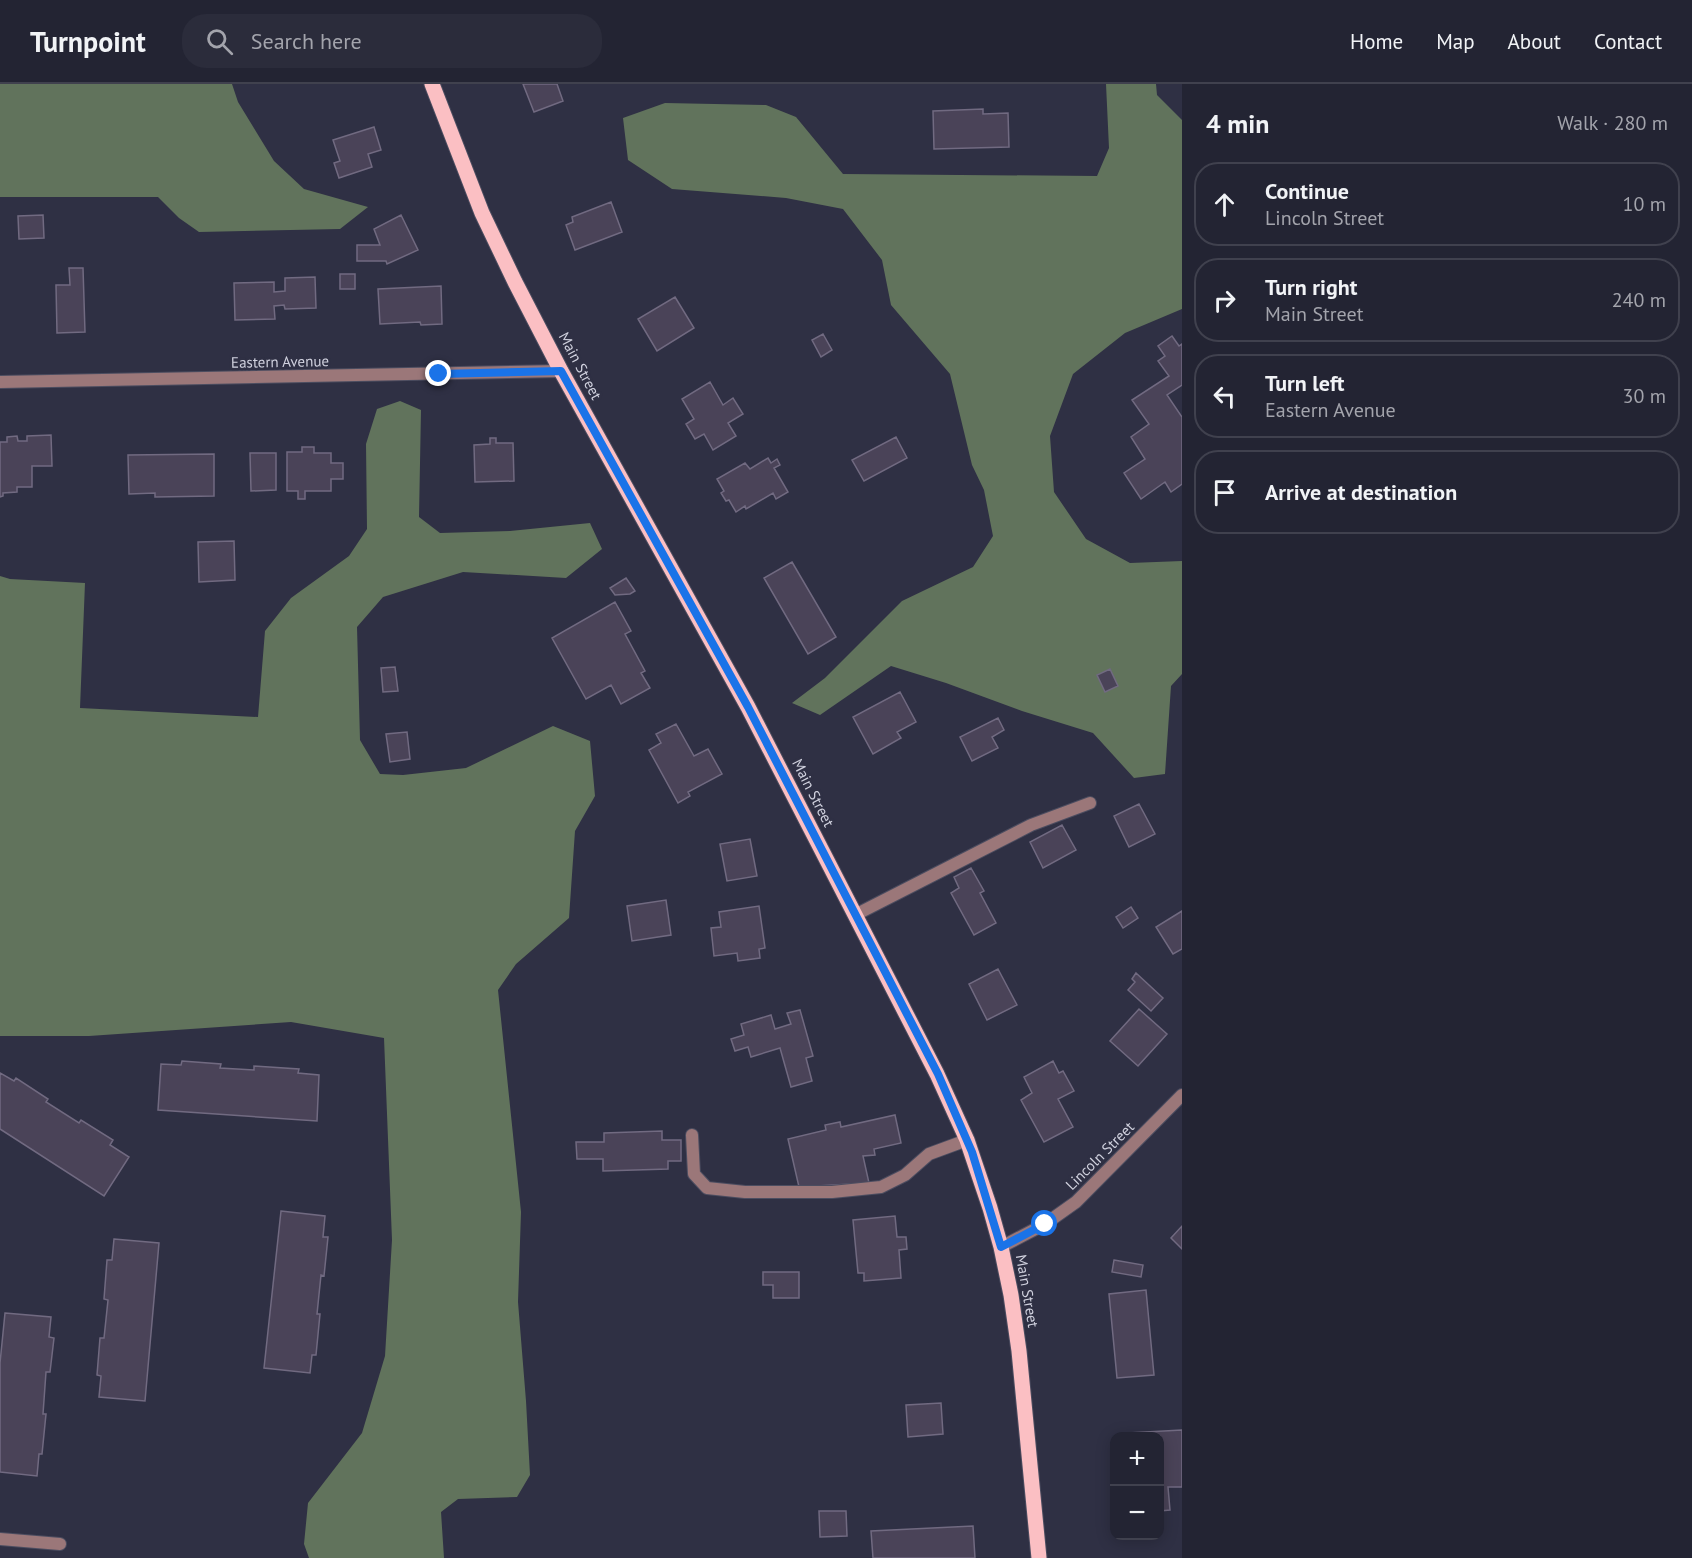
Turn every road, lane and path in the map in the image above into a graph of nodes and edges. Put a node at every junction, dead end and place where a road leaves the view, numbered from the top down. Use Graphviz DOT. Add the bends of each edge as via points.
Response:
graph roads {
  1 [pos="432,84"];
  2 [pos="561,371"];
  3 [pos="0,382"];
  4 [pos="1090,803"];
  5 [pos="855,915"];
  6 [pos="1182,1095"];
  7 [pos="692,1135"];
  8 [pos="967,1140"];
  9 [pos="1001,1247"];
  10 [pos="0,1539"];
  11 [pos="60,1544"];
  12 [pos="1039,1558"];
  1 -- 2 [label="main road, Main Street" via="482,213"];
  2 -- 3 [label="street, Eastern Avenue"];
  2 -- 5 [label="main road, Main Street" via="748,707"];
  4 -- 5 [label="street" via="1031,825"];
  5 -- 8 [label="main road, Main Street" via="938,1074"];
  6 -- 9 [label="street, Lincoln Street" via="1077,1202"];
  7 -- 8 [label="street" via="694,1174 707,1188 745,1191 832,1192 881,1187 904,1175 929,1154"];
  8 -- 9 [label="main road, Main Street"];
  9 -- 12 [label="main road, Main Street" via="1018,1351"];
  10 -- 11 [label="street"];
}
